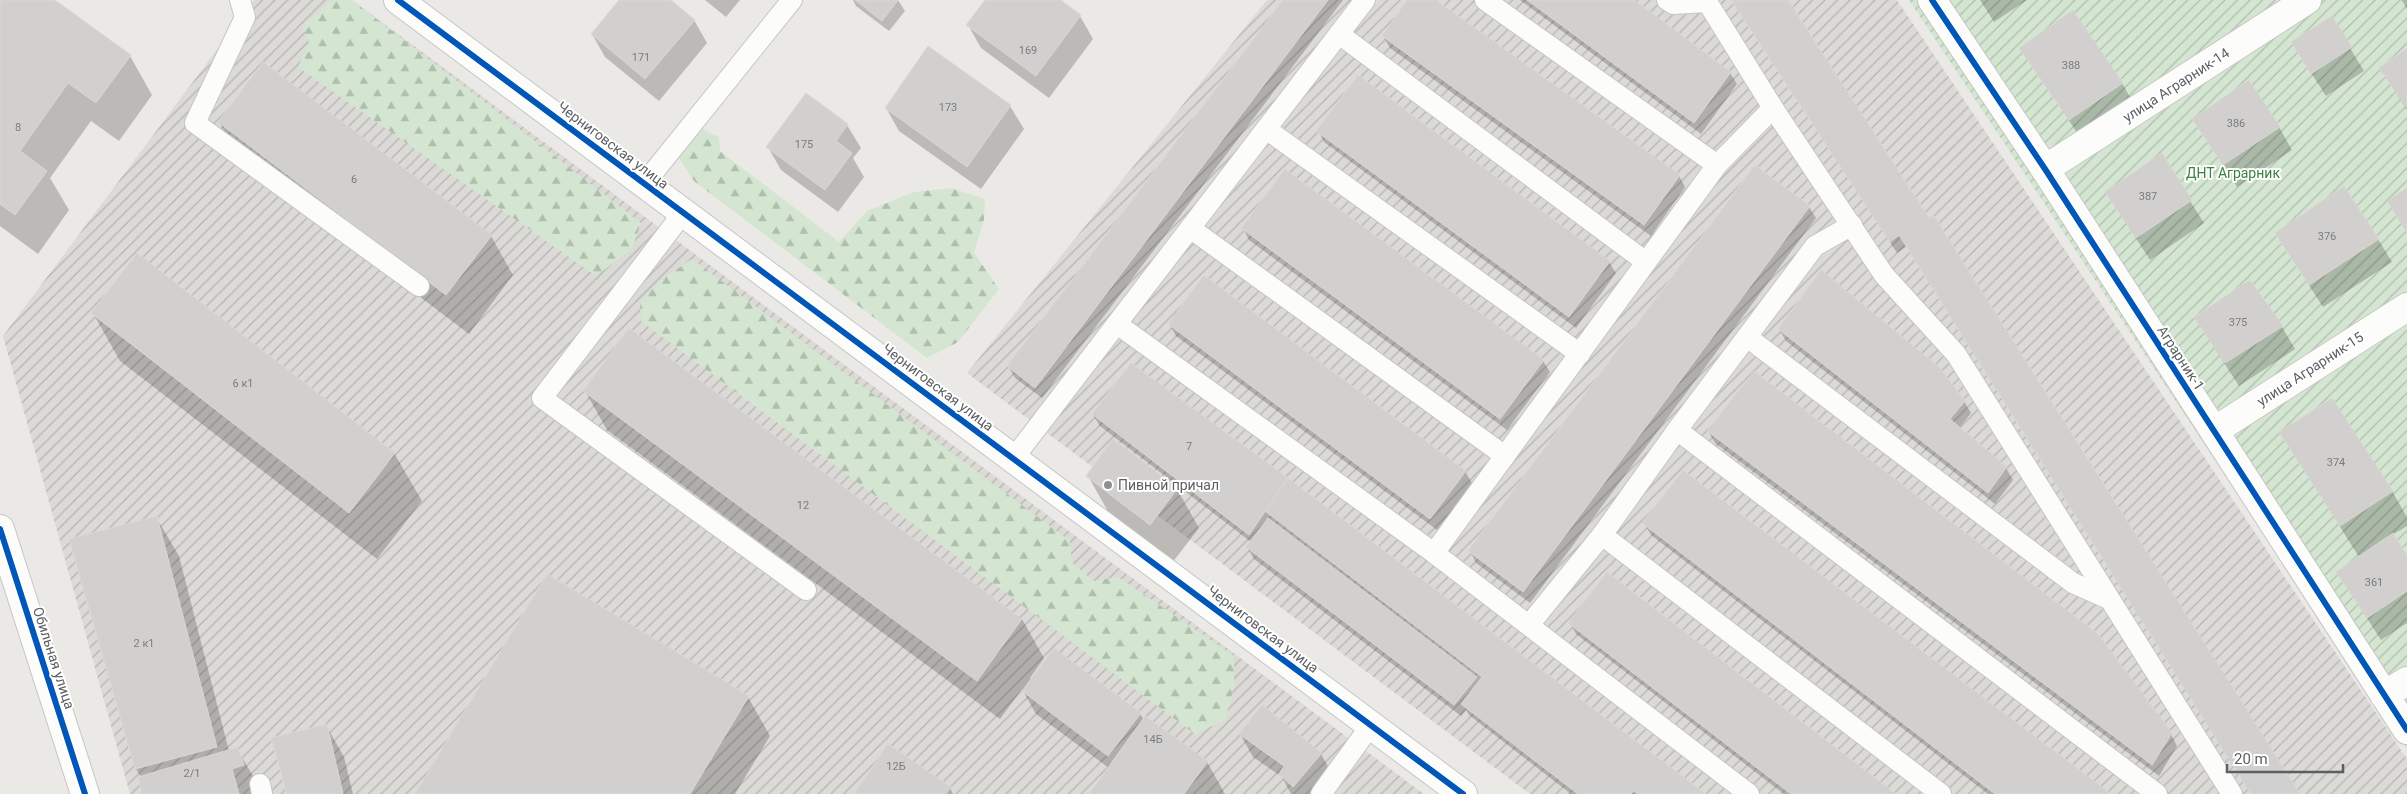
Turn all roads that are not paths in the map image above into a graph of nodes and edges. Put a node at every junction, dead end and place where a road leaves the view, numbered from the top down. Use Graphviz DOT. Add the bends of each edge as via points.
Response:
graph roads {
  1 [pos="240,0"];
  2 [pos="398,0"];
  3 [pos="792,0"];
  4 [pos="1365,0"];
  5 [pos="1485,0"];
  6 [pos="1667,0"];
  7 [pos="1932,0"];
  8 [pos="2307,0"];
  9 [pos="1707,1"];
  10 [pos="1338,34"];
  11 [pos="1773,108"];
  12 [pos="1266,129"];
  13 [pos="1717,165"];
  14 [pos="2045,169"];
  15 [pos="644,184"];
  16 [pos="683,213"];
  17 [pos="1852,225"];
  18 [pos="1190,228"];
  19 [pos="1646,262"];
  20 [pos="419,286"];
  21 [pos="2407,307"];
  22 [pos="1117,324"];
  23 [pos="1747,337"];
  24 [pos="1580,354"];
  25 [pos="1677,430"];
  26 [pos="2214,431"];
  27 [pos="1505,456"];
  28 [pos="1013,459"];
  29 [pos="0,529"];
  30 [pos="1602,535"];
  31 [pos="1434,553"];
  32 [pos="806,590"];
  33 [pos="2109,599"];
  34 [pos="1529,625"];
  35 [pos="2407,681"];
  36 [pos="2384,695"];
  37 [pos="1371,725"];
  38 [pos="2407,730"];
  39 [pos="85,794"];
  40 [pos="1321,794"];
  41 [pos="1463,794"];
  42 [pos="1749,794"];
  43 [pos="1942,794"];
  44 [pos="2157,794"];
  45 [pos="2232,794"];
  1 -- 20 [label="lane" via="245,17 195,123"];
  2 -- 15 [label="street, Черниговская улица"];
  3 -- 15 [label="lane"];
  4 -- 10 [label="lane"];
  5 -- 13 [label="lane"];
  6 -- 9 [label="lane" via="1673,4"];
  7 -- 14 [label="street, Аграрник-1"];
  8 -- 14 [label="street, улица Аграрник-14"];
  9 -- 11 [label="lane"];
  10 -- 12 [label="lane"];
  10 -- 19 [label="lane"];
  11 -- 13 [label="lane"];
  11 -- 17 [label="lane"];
  12 -- 18 [label="lane"];
  12 -- 24 [label="lane"];
  13 -- 19 [label="lane"];
  14 -- 26 [label="street, Аграрник-1"];
  15 -- 16 [label="street, Черниговская улица"];
  16 -- 28 [label="street, Черниговская улица"];
  16 -- 32 [label="lane" via="542,398"];
  17 -- 23 [label="lane" via="1815,246"];
  17 -- 33 [label="lane" via="1884,274 1956,354"];
  18 -- 22 [label="lane"];
  18 -- 27 [label="lane"];
  19 -- 24 [label="lane"];
  21 -- 26 [label="street, улица Аграрник-15"];
  22 -- 28 [label="lane"];
  22 -- 31 [label="lane"];
  23 -- 25 [label="lane"];
  23 -- 33 [label="lane" via="2072,583"];
  24 -- 27 [label="lane"];
  25 -- 30 [label="lane"];
  25 -- 44 [label="lane"];
  26 -- 36 [label="street, Аграрник-1"];
  27 -- 31 [label="lane"];
  28 -- 37 [label="street, Черниговская улица"];
  29 -- 39 [label="street, Обильная улица"];
  30 -- 34 [label="lane"];
  30 -- 43 [label="lane"];
  31 -- 34 [label="lane"];
  33 -- 45 [label="lane"];
  34 -- 42 [label="lane"];
  35 -- 36 [label="street"];
  36 -- 38 [label="street, Аграрник-1"];
  37 -- 40 [label="lane"];
  37 -- 41 [label="street, Черниговская улица"];
}
